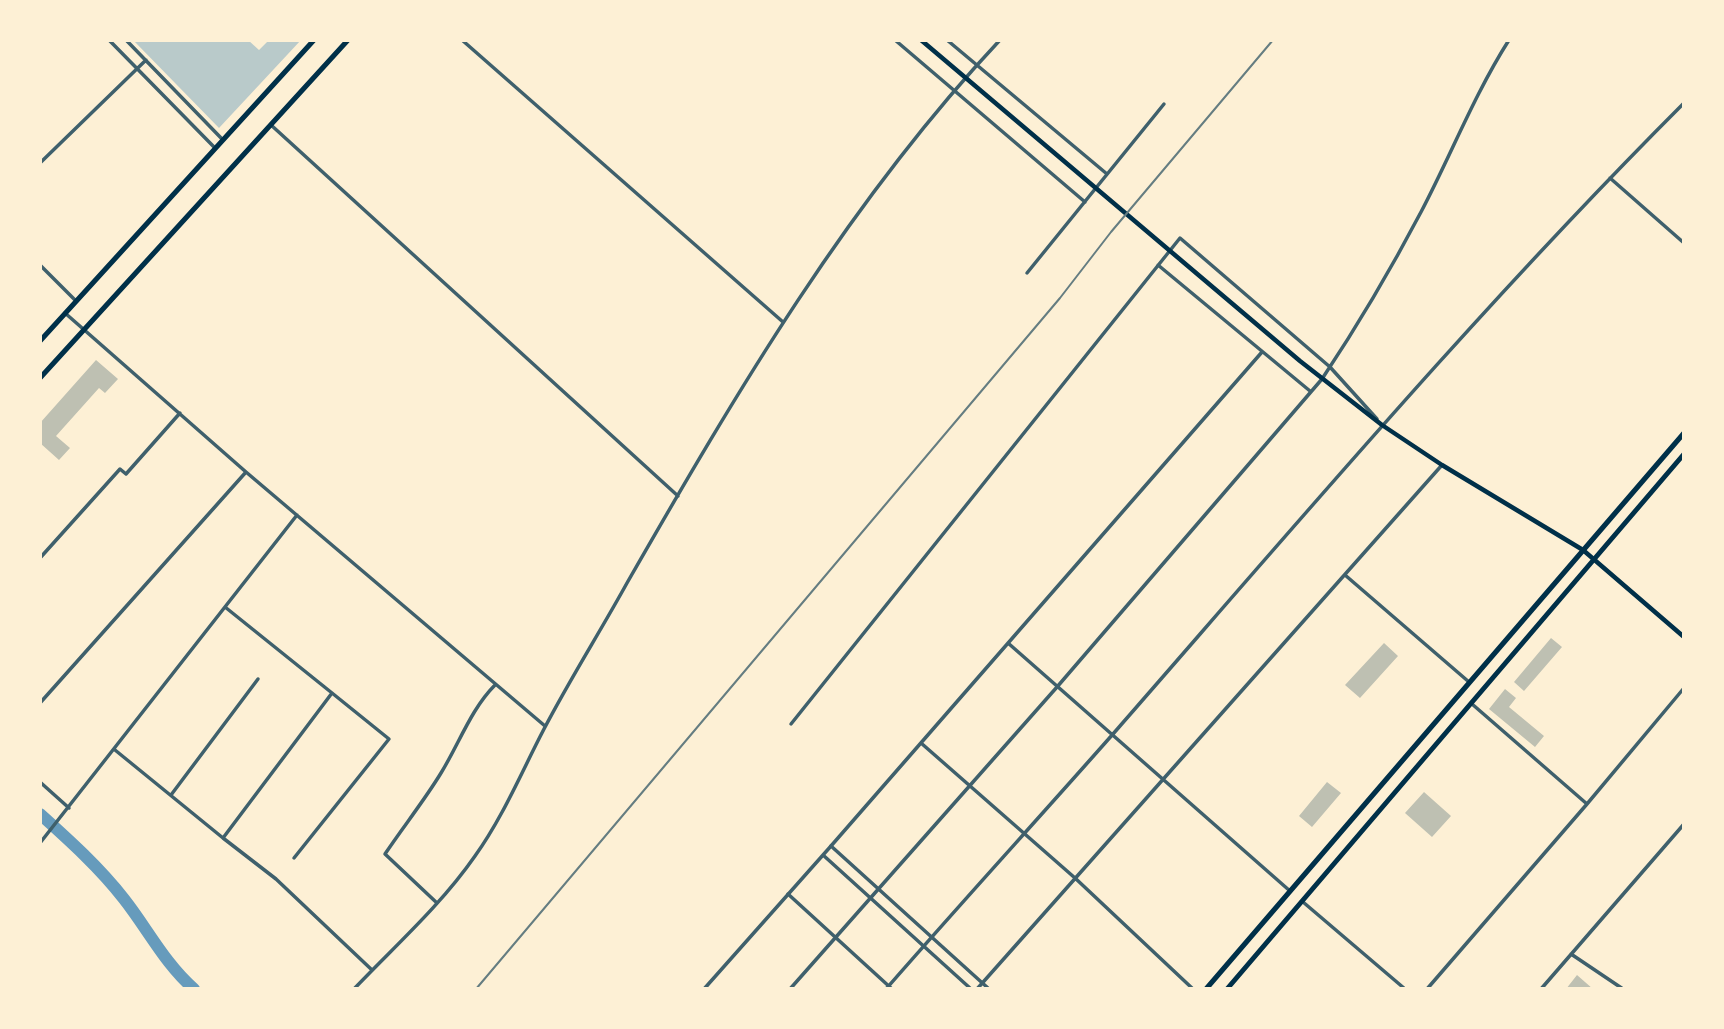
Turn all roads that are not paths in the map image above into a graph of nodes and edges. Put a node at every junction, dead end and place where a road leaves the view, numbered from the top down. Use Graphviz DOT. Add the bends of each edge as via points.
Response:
graph roads {
  1 [pos="109,40"];
  2 [pos="126,40"];
  3 [pos="314,40"];
  4 [pos="348,40"];
  5 [pos="462,40"];
  6 [pos="895,40"];
  7 [pos="921,40"];
  8 [pos="947,40"];
  9 [pos="1000,40"];
  10 [pos="1509,40"];
  11 [pos="146,60"];
  12 [pos="977,65"];
  13 [pos="137,69"];
  14 [pos="954,91"];
  15 [pos="1684,103"];
  16 [pos="1164,104"];
  17 [pos="271,125"];
  18 [pos="223,140"];
  19 [pos="215,148"];
  20 [pos="40,163"];
  21 [pos="1107,174"];
  22 [pos="1609,178"];
  23 [pos="1085,202"];
  24 [pos="1684,243"];
  25 [pos="40,265"];
  26 [pos="1158,265"];
  27 [pos="1027,273"];
  28 [pos="77,302"];
  29 [pos="65,313"];
  30 [pos="783,322"];
  31 [pos="84,330"];
  32 [pos="40,341"];
  33 [pos="1262,352"];
  34 [pos="1330,367"];
  35 [pos="40,378"];
  36 [pos="1322,379"];
  37 [pos="1311,391"];
  38 [pos="180,413"];
  39 [pos="1382,425"];
  40 [pos="1684,433"];
  41 [pos="1684,454"];
  42 [pos="1442,465"];
  43 [pos="246,472"];
  44 [pos="678,496"];
  45 [pos="297,515"];
  46 [pos="1583,550"];
  47 [pos="40,558"];
  48 [pos="1594,558"];
  49 [pos="1345,575"];
  50 [pos="225,607"];
  51 [pos="1684,637"];
  52 [pos="1008,643"];
  53 [pos="258,680"];
  54 [pos="1469,682"];
  55 [pos="495,685"];
  56 [pos="1057,687"];
  57 [pos="1684,688"];
  58 [pos="332,693"];
  59 [pos="1471,702"];
  60 [pos="40,703"];
  61 [pos="791,724"];
  62 [pos="545,726"];
  63 [pos="1112,735"];
  64 [pos="921,743"];
  65 [pos="115,750"];
  66 [pos="1163,780"];
  67 [pos="40,782"];
  68 [pos="970,786"];
  69 [pos="171,795"];
  70 [pos="1587,804"];
  71 [pos="69,808"];
  72 [pos="1684,824"];
  73 [pos="1024,834"];
  74 [pos="223,838"];
  75 [pos="40,844"];
  76 [pos="831,846"];
  77 [pos="823,855"];
  78 [pos="295,858"];
  79 [pos="1075,878"];
  80 [pos="878,889"];
  81 [pos="1290,891"];
  82 [pos="788,894"];
  83 [pos="871,898"];
  84 [pos="1301,900"];
  85 [pos="437,902"];
  86 [pos="836,937"];
  87 [pos="932,937"];
  88 [pos="924,946"];
  89 [pos="1571,954"];
  90 [pos="372,970"];
  91 [pos="982,983"];
  92 [pos="889,988"];
  93 [pos="354,989"];
  94 [pos="704,989"];
  95 [pos="790,989"];
  96 [pos="974,989"];
  97 [pos="989,989"];
  98 [pos="1193,989"];
  99 [pos="1206,989"];
  100 [pos="1227,989"];
  101 [pos="1405,989"];
  102 [pos="1427,989"];
  103 [pos="1541,989"];
  104 [pos="1623,989"];
  1 -- 13 [label="street"];
  2 -- 11 [label="street"];
  3 -- 18 [label="main road"];
  4 -- 17 [label="main road"];
  5 -- 30 [label="street"];
  6 -- 14 [label="street"];
  7 -- 36 [label="main road"];
  8 -- 12 [label="street"];
  9 -- 12 [label="street"];
  10 -- 34 [label="street" via="1488,73 1421,211"];
  11 -- 13 [label="street"];
  11 -- 18 [label="street"];
  12 -- 14 [label="street"];
  12 -- 21 [label="street"];
  13 -- 19 [label="street"];
  13 -- 20 [label="street"];
  14 -- 23 [label="street"];
  14 -- 30 [label="street" via="911,142"];
  15 -- 22 [label="street"];
  16 -- 21 [label="street"];
  17 -- 31 [label="main road"];
  17 -- 44 [label="street"];
  18 -- 19 [label="main road"];
  19 -- 28 [label="main road"];
  21 -- 23 [label="street"];
  22 -- 24 [label="street"];
  22 -- 39 [label="street"];
  23 -- 27 [label="street"];
  25 -- 28 [label="street"];
  26 -- 33 [label="street"];
  26 -- 34 [label="street" via="1180,238"];
  26 -- 61 [label="street"];
  28 -- 29 [label="main road"];
  29 -- 31 [label="street"];
  29 -- 32 [label="main road"];
  30 -- 44 [label="street"];
  31 -- 35 [label="main road"];
  31 -- 38 [label="street"];
  33 -- 37 [label="street"];
  33 -- 52 [label="street"];
  34 -- 36 [label="street"];
  34 -- 39 [label="street"];
  36 -- 37 [label="street"];
  36 -- 39 [label="main road"];
  37 -- 56 [label="street"];
  38 -- 43 [label="street"];
  38 -- 47 [label="street" via="126,474 121,469"];
  39 -- 42 [label="main road"];
  39 -- 63 [label="street"];
  40 -- 46 [label="main road"];
  41 -- 48 [label="main road"];
  42 -- 46 [label="main road"];
  42 -- 49 [label="street"];
  43 -- 45 [label="street"];
  43 -- 60 [label="street"];
  44 -- 62 [label="street"];
  45 -- 50 [label="street"];
  45 -- 55 [label="street"];
  46 -- 48 [label="main road"];
  46 -- 54 [label="main road"];
  48 -- 51 [label="main road"];
  48 -- 59 [label="main road"];
  49 -- 54 [label="street"];
  49 -- 66 [label="street"];
  50 -- 58 [label="street"];
  50 -- 65 [label="street"];
  52 -- 56 [label="street"];
  52 -- 64 [label="street"];
  53 -- 69 [label="street"];
  54 -- 81 [label="main road"];
  55 -- 62 [label="street"];
  55 -- 85 [label="street" via="385,854"];
  56 -- 63 [label="street"];
  56 -- 68 [label="street"];
  57 -- 70 [label="street"];
  58 -- 74 [label="street"];
  58 -- 78 [label="street" via="389,739"];
  59 -- 70 [label="street"];
  59 -- 84 [label="main road"];
  62 -- 85 [label="street" via="475,856"];
  63 -- 66 [label="street"];
  63 -- 73 [label="street"];
  64 -- 68 [label="street"];
  64 -- 76 [label="street"];
  65 -- 69 [label="street"];
  65 -- 71 [label="street"];
  66 -- 79 [label="street"];
  66 -- 81 [label="street"];
  67 -- 71 [label="street"];
  68 -- 73 [label="street"];
  68 -- 80 [label="street"];
  69 -- 74 [label="street"];
  70 -- 102 [label="street"];
  71 -- 75 [label="street"];
  72 -- 89 [label="street"];
  73 -- 79 [label="street"];
  73 -- 87 [label="street"];
  74 -- 90 [label="street" via="276,880"];
  76 -- 77 [label="street"];
  76 -- 80 [label="street"];
  77 -- 82 [label="street"];
  77 -- 83 [label="street"];
  79 -- 91 [label="street"];
  79 -- 98 [label="street"];
  80 -- 83 [label="street"];
  80 -- 87 [label="street"];
  81 -- 99 [label="main road"];
  82 -- 86 [label="street"];
  82 -- 94 [label="street"];
  83 -- 86 [label="street"];
  83 -- 88 [label="street"];
  84 -- 100 [label="main road"];
  84 -- 101 [label="street"];
  85 -- 90 [label="street"];
  86 -- 92 [label="street"];
  86 -- 95 [label="street"];
  87 -- 88 [label="street"];
  87 -- 91 [label="street"];
  88 -- 92 [label="street"];
  88 -- 96 [label="street"];
  89 -- 103 [label="street"];
  89 -- 104 [label="street"];
  90 -- 93 [label="street"];
  91 -- 96 [label="street"];
  91 -- 97 [label="street"];
}
